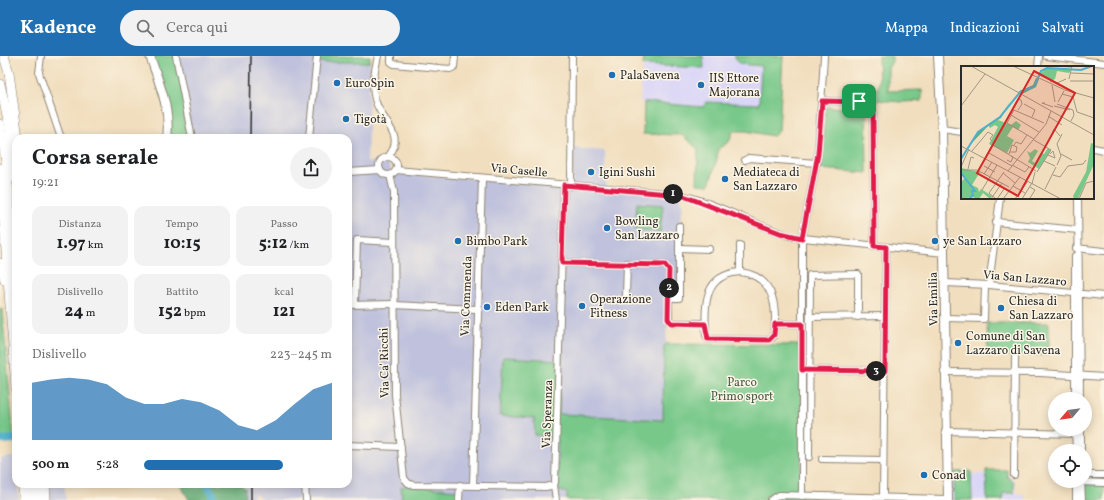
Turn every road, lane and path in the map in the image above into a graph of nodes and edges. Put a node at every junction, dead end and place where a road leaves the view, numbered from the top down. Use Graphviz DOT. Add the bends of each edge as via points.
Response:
graph roads {
  1 [pos="4,56"];
  2 [pos="41,56"];
  3 [pos="150,56"];
  4 [pos="176,56"];
  5 [pos="317,56"];
  6 [pos="373,56"];
  7 [pos="378,56"];
  8 [pos="391,56"];
  9 [pos="572,56"];
  10 [pos="824,56"];
  11 [pos="938,56"];
  12 [pos="943,56"];
  13 [pos="1039,56"];
  14 [pos="1046,56"];
  15 [pos="455,57"];
  16 [pos="0,59"];
  17 [pos="1104,63"];
  18 [pos="375,64"];
  19 [pos="1038,66"];
  20 [pos="0,84"];
  21 [pos="941,98"];
  22 [pos="822,101"];
  23 [pos="12,106"];
  24 [pos="0,124"];
  25 [pos="942,129"];
  26 [pos="961,132"];
  27 [pos="17,134"];
  28 [pos="60,134"];
  29 [pos="168,134"];
  30 [pos="191,134"];
  31 [pos="309,134"];
  32 [pos="12,148"];
  33 [pos="1094,148"];
  34 [pos="394,150"];
  35 [pos="1104,150"];
  36 [pos="388,157"];
  37 [pos="745,160"];
  38 [pos="395,162"];
  39 [pos="817,163"];
  40 [pos="0,168"];
  41 [pos="380,170"];
  42 [pos="396,170"];
  43 [pos="352,172"];
  44 [pos="390,175"];
  45 [pos="482,178"];
  46 [pos="564,185"];
  47 [pos="571,186"];
  48 [pos="1000,199"];
  49 [pos="1075,199"];
  50 [pos="1078,199"];
  51 [pos="996,222"];
  52 [pos="679,226"];
  53 [pos="1077,230"];
  54 [pos="12,234"];
  55 [pos="802,238"];
  56 [pos="394,242"];
  57 [pos="740,245"];
  58 [pos="874,246"];
  59 [pos="886,247"];
  60 [pos="679,248"];
  61 [pos="1077,248"];
  62 [pos="709,249"];
  63 [pos="1104,251"];
  64 [pos="944,253"];
  65 [pos="0,263"];
  66 [pos="562,263"];
  67 [pos="627,264"];
  68 [pos="740,272"];
  69 [pos="944,283"];
  70 [pos="987,285"];
  71 [pos="352,294"];
  72 [pos="1077,294"];
  73 [pos="626,296"];
  74 [pos="1104,296"];
  75 [pos="669,298"];
  76 [pos="394,304"];
  77 [pos="352,305"];
  78 [pos="476,309"];
  79 [pos="11,314"];
  80 [pos="885,316"];
  81 [pos="810,317"];
  82 [pos="858,317"];
  83 [pos="945,318"];
  84 [pos="705,324"];
  85 [pos="775,324"];
  86 [pos="802,324"];
  87 [pos="12,329"];
  88 [pos="1015,356"];
  89 [pos="802,370"];
  90 [pos="810,370"];
  91 [pos="885,371"];
  92 [pos="944,372"];
  93 [pos="1014,373"];
  94 [pos="1077,374"];
  95 [pos="1104,377"];
  96 [pos="1076,392"];
  97 [pos="1079,392"];
  98 [pos="945,431"];
  99 [pos="1048,432"];
  100 [pos="1015,433"];
  101 [pos="352,446"];
  102 [pos="401,447"];
  103 [pos="810,457"];
  104 [pos="822,459"];
  105 [pos="883,460"];
  106 [pos="1014,475"];
  107 [pos="1104,475"];
  108 [pos="1092,476"];
  109 [pos="1092,482"];
  110 [pos="1104,483"];
  111 [pos="460,485"];
  112 [pos="472,485"];
  113 [pos="554,485"];
  114 [pos="23,488"];
  115 [pos="30,488"];
  116 [pos="38,488"];
  117 [pos="45,488"];
  118 [pos="305,488"];
  119 [pos="1078,488"];
  120 [pos="1080,488"];
  121 [pos="802,496"];
  122 [pos="883,497"];
  123 [pos="837,498"];
  124 [pos="947,499"];
  125 [pos="24,500"];
  126 [pos="31,500"];
  127 [pos="39,500"];
  128 [pos="46,500"];
  129 [pos="306,500"];
  130 [pos="459,500"];
  131 [pos="556,500"];
  132 [pos="771,500"];
  133 [pos="1076,500"];
  134 [pos="1082,500"];
  1 -- 23 [label="highway"];
  2 -- 28 [label="street" via="40,73"];
  3 -- 29 [label="main road" via="168,110"];
  4 -- 30 [label="street"];
  5 -- 31 [label="street"];
  6 -- 18 [label="street"];
  7 -- 18 [label="street"];
  8 -- 15 [label="street" via="392,62 397,65 450,69 454,67"];
  9 -- 47 [label="street"];
  10 -- 22 [label="street"];
  11 -- 21 [label="main road, Via Emilia"];
  12 -- 21 [label="main road, Via Emilia" via="944,89"];
  13 -- 19 [label="street"];
  14 -- 17 [label="street"];
  16 -- 23 [label="highway"];
  18 -- 34 [label="street" via="374,94 379,111 395,136"];
  20 -- 32 [label="highway"];
  21 -- 25 [label="main road, Via Emilia"];
  22 -- 39 [label="street"];
  22 -- 58 [label="street" via="862,102 869,105 873,111"];
  23 -- 27 [label="highway"];
  24 -- 54 [label="highway"];
  25 -- 26 [label="street"];
  25 -- 64 [label="main road, Via Emilia"];
  33 -- 35 [label="street"];
  34 -- 36 [label="street"];
  34 -- 38 [label="street"];
  36 -- 38 [label="street"];
  36 -- 41 [label="street" via="381,160"];
  37 -- 39 [label="street" via="749,158"];
  38 -- 42 [label="street"];
  39 -- 55 [label="street"];
  40 -- 79 [label="highway"];
  41 -- 43 [label="street"];
  41 -- 44 [label="street"];
  42 -- 44 [label="street"];
  42 -- 45 [label="street, Via Caselle"];
  44 -- 56 [label="street, Via Ca' Ricchi" via="394,192"];
  45 -- 46 [label="street, Via Caselle"];
  45 -- 78 [label="street, Via Commenda"];
  46 -- 47 [label="street, Via Caselle"];
  46 -- 66 [label="street, Via Speranza"];
  47 -- 55 [label="street, Via Caselle" via="681,195 780,233"];
  48 -- 51 [label="street"];
  49 -- 53 [label="street"];
  50 -- 53 [label="street"];
  51 -- 53 [label="street"];
  51 -- 70 [label="street"];
  52 -- 60 [label="street"];
  53 -- 61 [label="street"];
  55 -- 58 [label="street, Via Caselle"];
  55 -- 86 [label="street"];
  56 -- 71 [label="street" via="357,240"];
  56 -- 76 [label="street, Via Ca' Ricchi"];
  57 -- 68 [label="street"];
  58 -- 59 [label="street, Via Caselle"];
  59 -- 64 [label="street, Via Caselle"];
  59 -- 80 [label="street"];
  60 -- 62 [label="street"];
  60 -- 75 [label="street" via="679,298"];
  61 -- 63 [label="street"];
  61 -- 72 [label="street"];
  64 -- 69 [label="main road, Via Emilia"];
  65 -- 79 [label="highway"];
  66 -- 67 [label="street"];
  66 -- 113 [label="street, Via Speranza" via="557,469"];
  67 -- 73 [label="street"];
  67 -- 75 [label="street" via="662,264 667,267"];
  68 -- 84 [label="street" via="720,278 710,288 705,303"];
  68 -- 85 [label="street" via="756,276 770,289 774,302"];
  69 -- 70 [label="street, Via San Lazzaro"];
  69 -- 83 [label="main road, Via Emilia"];
  70 -- 72 [label="street, Via San Lazzaro"];
  70 -- 83 [label="street" via="984,319"];
  72 -- 74 [label="street, Via San Lazzaro"];
  72 -- 94 [label="street"];
  75 -- 84 [label="street" via="668,319 671,323"];
  76 -- 77 [label="street"];
  76 -- 78 [label="street"];
  76 -- 102 [label="street, Via Ca' Ricchi" via="395,395"];
  78 -- 112 [label="street, Via Commenda"];
  79 -- 87 [label="highway"];
  80 -- 82 [label="street"];
  80 -- 91 [label="street"];
  81 -- 82 [label="street"];
  81 -- 82 [label="street" via="810,274 858,274"];
  81 -- 90 [label="street"];
  83 -- 92 [label="main road, Via Emilia"];
  84 -- 85 [label="street" via="709,340 769,340 774,337"];
  85 -- 86 [label="street"];
  86 -- 89 [label="street"];
  88 -- 93 [label="street"];
  89 -- 90 [label="street"];
  89 -- 121 [label="street"];
  90 -- 91 [label="street"];
  90 -- 103 [label="street"];
  91 -- 105 [label="street"];
  92 -- 93 [label="street"];
  92 -- 98 [label="main road, Via Emilia"];
  93 -- 94 [label="street"];
  93 -- 100 [label="street"];
  94 -- 95 [label="street"];
  94 -- 96 [label="street"];
  94 -- 97 [label="street"];
  98 -- 100 [label="street"];
  98 -- 124 [label="main road, Via Emilia"];
  99 -- 100 [label="street"];
  100 -- 106 [label="street"];
  101 -- 102 [label="street"];
  102 -- 111 [label="street, Via Ca' Ricchi" via="406,482 413,485"];
  104 -- 105 [label="street"];
  105 -- 122 [label="street"];
  107 -- 108 [label="street"];
  109 -- 110 [label="street"];
  111 -- 112 [label="street"];
  111 -- 130 [label="street"];
  112 -- 113 [label="street"];
  113 -- 131 [label="street, Via Speranza"];
  114 -- 125 [label="highway"];
  115 -- 126 [label="highway"];
  116 -- 127 [label="highway"];
  117 -- 128 [label="highway"];
  118 -- 129 [label="street"];
  119 -- 133 [label="street"];
  120 -- 134 [label="street"];
  121 -- 123 [label="street"];
  121 -- 132 [label="street" via="779,495"];
  122 -- 123 [label="street"];
  122 -- 124 [label="street"];
}
